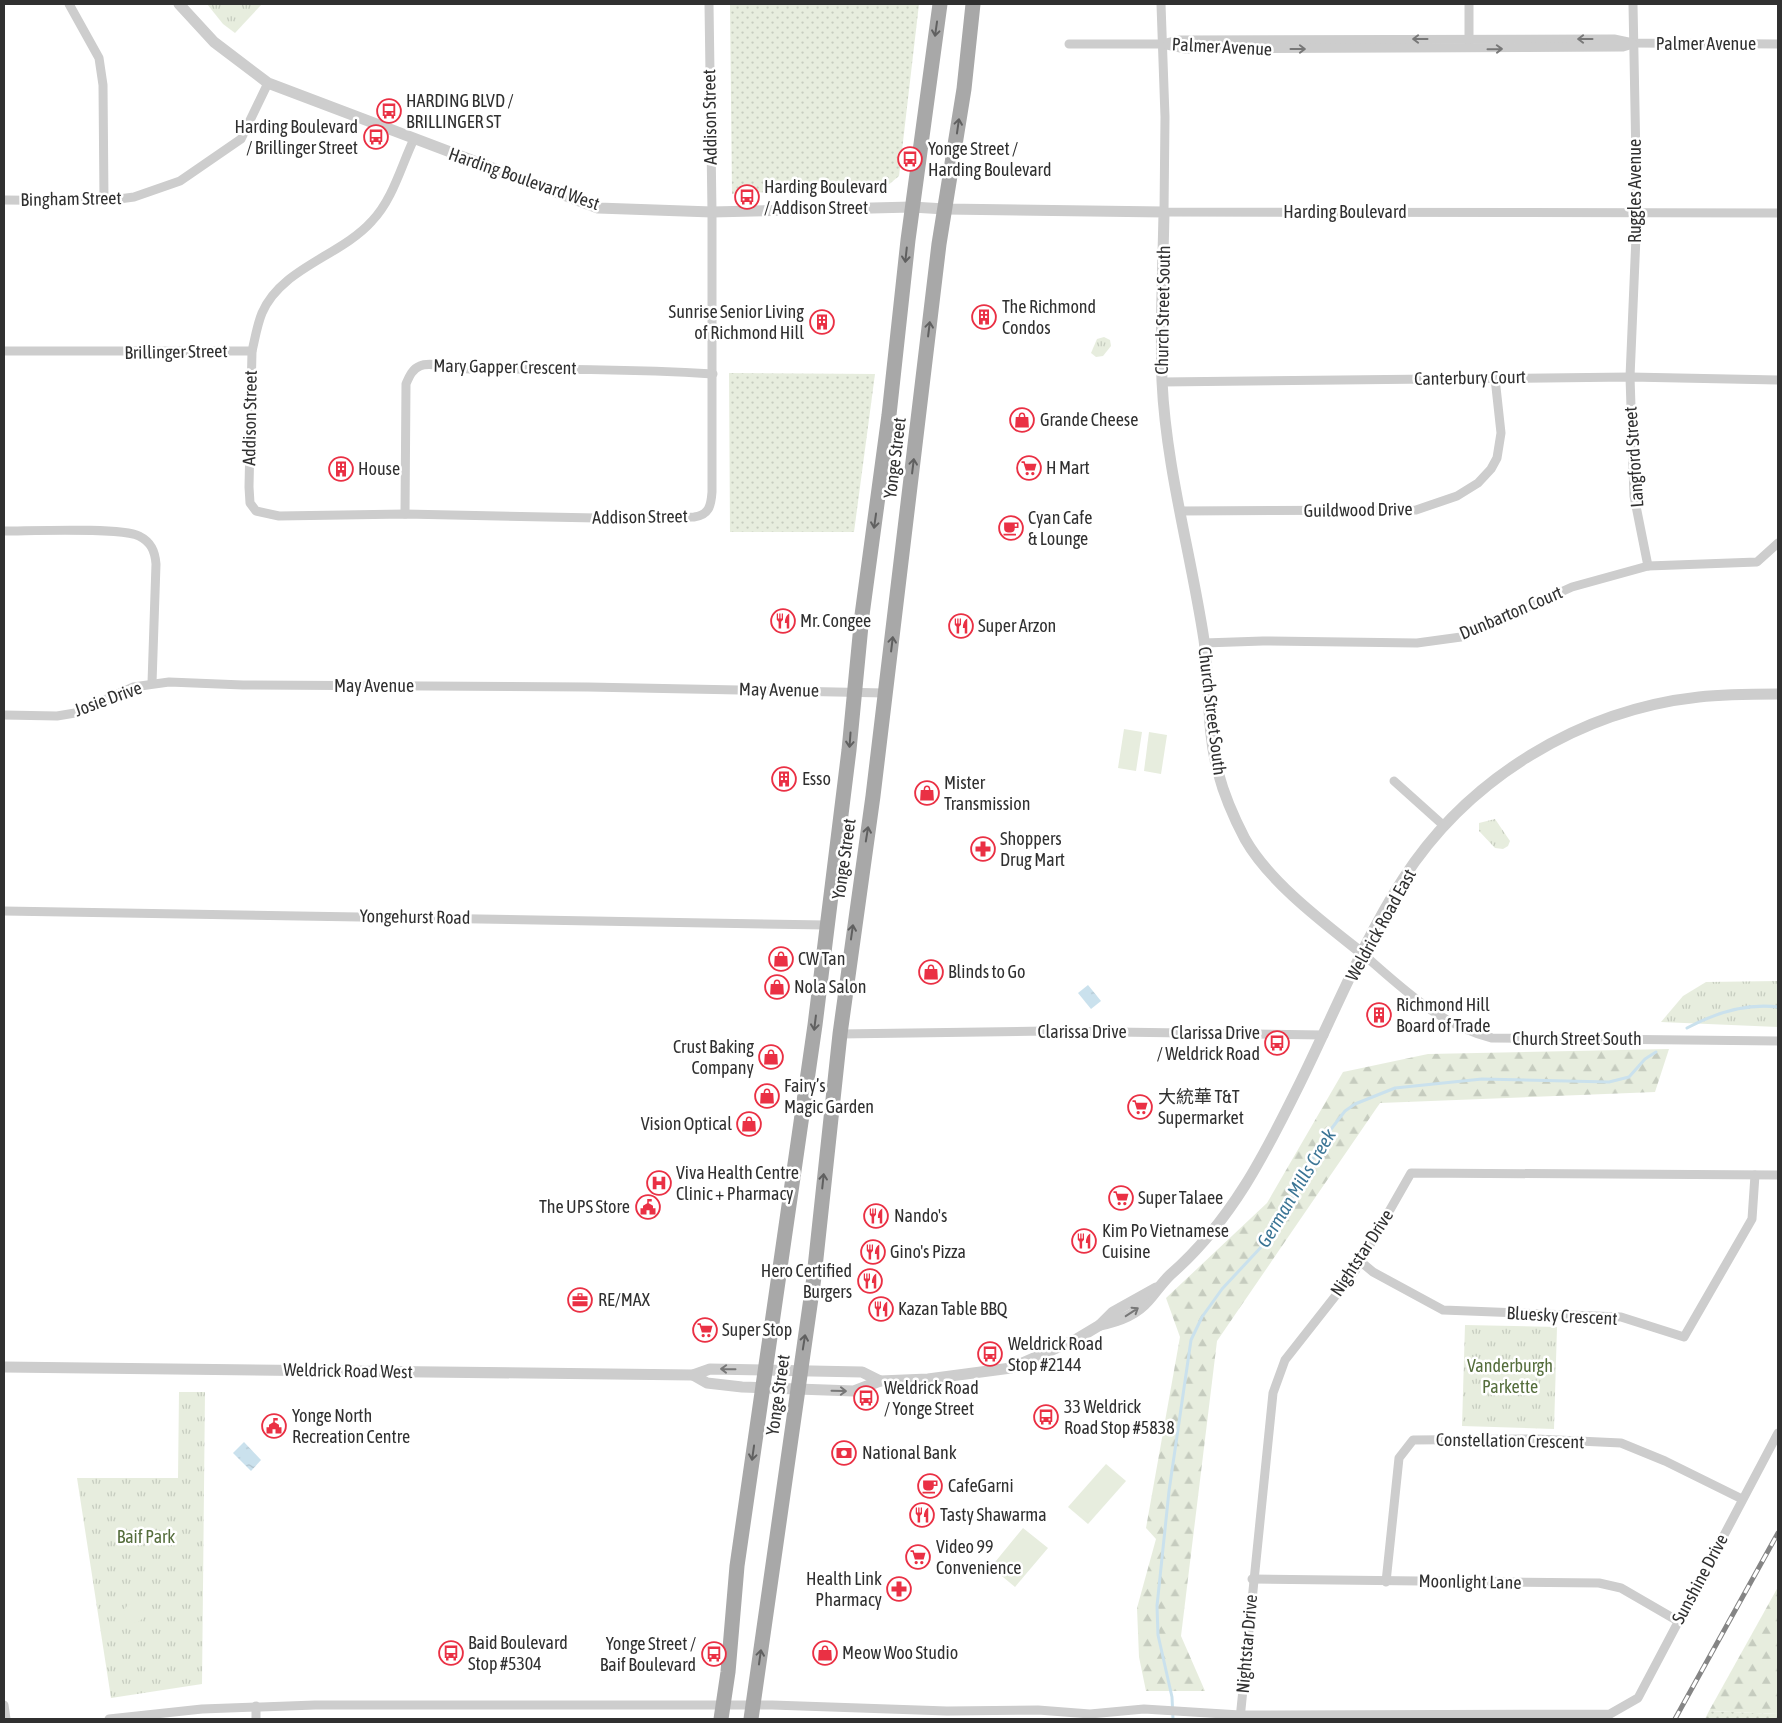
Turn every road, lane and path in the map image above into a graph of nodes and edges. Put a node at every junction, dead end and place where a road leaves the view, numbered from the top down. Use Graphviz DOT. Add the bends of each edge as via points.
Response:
graph roads {
  1 [pos="69,4"];
  2 [pos="179,4"];
  3 [pos="709,4"];
  4 [pos="940,4"];
  5 [pos="973,4"];
  6 [pos="1161,4"];
  7 [pos="1469,4"];
  8 [pos="1633,4"];
  9 [pos="1469,39"];
  10 [pos="1634,43"];
  11 [pos="1069,44"];
  12 [pos="1162,44"];
  13 [pos="1778,44"];
  14 [pos="1469,50"];
  15 [pos="268,83"];
  16 [pos="414,139"];
  17 [pos="4,200"];
  18 [pos="104,201"];
  19 [pos="912,207"];
  20 [pos="945,209"];
  21 [pos="712,212"];
  22 [pos="1164,212"];
  23 [pos="1637,213"];
  24 [pos="1778,213"];
  25 [pos="4,351"];
  26 [pos="252,351"];
  27 [pos="713,374"];
  28 [pos="1630,377"];
  29 [pos="1495,378"];
  30 [pos="1778,380"];
  31 [pos="1162,382"];
  32 [pos="1180,511"];
  33 [pos="405,514"];
  34 [pos="4,531"];
  35 [pos="1778,543"];
  36 [pos="1648,566"];
  37 [pos="1204,643"];
  38 [pos="152,683"];
  39 [pos="853,692"];
  40 [pos="885,693"];
  41 [pos="1778,694"];
  42 [pos="4,715"];
  43 [pos="1394,781"];
  44 [pos="1443,825"];
  45 [pos="4,911"];
  46 [pos="826,925"];
  47 [pos="1363,954"];
  48 [pos="840,1034"];
  49 [pos="1324,1035"];
  50 [pos="1778,1040"];
  51 [pos="1778,1175"];
  52 [pos="1755,1176"];
  53 [pos="1361,1262"];
  54 [pos="4,1367"];
  55 [pos="765,1369"];
  56 [pos="800,1372"];
  57 [pos="693,1375"];
  58 [pos="880,1381"];
  59 [pos="763,1387"];
  60 [pos="797,1390"];
  61 [pos="1778,1433"];
  62 [pos="1742,1499"];
  63 [pos="1252,1579"];
  64 [pos="1386,1582"];
  65 [pos="1678,1621"];
  66 [pos="4,1705"];
  67 [pos="256,1706"];
  68 [pos="722,1712"];
  69 [pos="752,1712"];
  70 [pos="1240,1717"];
  71 [pos="6,1719"];
  72 [pos="109,1719"];
  73 [pos="256,1719"];
  1 -- 18 [label="street" via="99,58 103,85"];
  2 -- 15 [label="street, Harding Boulevard West" via="214,42"];
  3 -- 21 [label="street, Addison Street"];
  4 -- 19 [label="main road, Yonge Street, one-way"];
  20 -- 5 [label="main road, Yonge Street, one-way"];
  6 -- 12 [label="street, Church Street South"];
  7 -- 9 [label="street"];
  8 -- 10 [label="street, Ruggles Avenue"];
  10 -- 9 [label="street, Palmer Avenue, one-way" via="1614,38"];
  9 -- 12 [label="street, Palmer Avenue, one-way" via="1180,40"];
  9 -- 14 [label="street"];
  10 -- 13 [label="street, Palmer Avenue"];
  14 -- 10 [label="street, Palmer Avenue, one-way" via="1623,48"];
  10 -- 23 [label="street, Ruggles Avenue"];
  11 -- 12 [label="street"];
  12 -- 14 [label="street, Palmer Avenue, one-way" via="1185,49"];
  12 -- 22 [label="street, Church Street South" via="1166,117"];
  15 -- 16 [label="street, Harding Boulevard West"];
  15 -- 18 [label="street, Bingham Street" via="241,139 180,181 134,197"];
  16 -- 21 [label="street, Harding Boulevard West" via="598,208"];
  16 -- 26 [label="street, Brillinger Street" via="384,205 372,221 356,236 286,282 262,313"];
  17 -- 18 [label="street, Bingham Street"];
  19 -- 20 [label="street, Harding Boulevard"];
  19 -- 21 [label="street, Harding Boulevard West"];
  19 -- 39 [label="main road, Yonge Street, one-way"];
  20 -- 22 [label="street, Harding Boulevard"];
  40 -- 20 [label="main road, Yonge Street, one-way"];
  21 -- 27 [label="street, Addison Street"];
  22 -- 23 [label="street, Harding Boulevard"];
  22 -- 31 [label="street, Church Street South"];
  23 -- 24 [label="street, Harding Boulevard"];
  23 -- 28 [label="street, Ruggles Avenue"];
  25 -- 26 [label="street, Brillinger Street"];
  26 -- 33 [label="street, Addison Street" via="251,507 279,516"];
  27 -- 33 [label="street, Addison Street" via="711,506 701,516 597,518"];
  27 -- 33 [label="street, Mary Gapper Crescent" via="420,366 412,372 406,384"];
  28 -- 29 [label="street, Canterbury Court"];
  28 -- 30 [label="street, Canterbury Court"];
  28 -- 36 [label="street, Langford Street" via="1634,496"];
  29 -- 31 [label="street, Canterbury Court"];
  29 -- 32 [label="street, Guildwood Drive" via="1501,433 1497,458 1478,482 1457,496 1416,510"];
  31 -- 32 [label="street, Church Street South"];
  32 -- 37 [label="street, Church Street South"];
  34 -- 38 [label="street" via="127,532 149,543 155,553 156,564"];
  35 -- 36 [label="street, Dunbarton Court" via="1758,562"];
  36 -- 37 [label="street, Dunbarton Court" via="1572,587 1461,637 1442,641"];
  37 -- 47 [label="street, Church Street South" via="1217,771 1232,814 1264,866"];
  38 -- 39 [label="street, May Avenue"];
  38 -- 42 [label="street, Josie Drive" via="133,687 75,713"];
  39 -- 40 [label="street, May Avenue"];
  39 -- 46 [label="main road, Yonge Street, one-way" via="849,750"];
  48 -- 40 [label="main road, Yonge Street, one-way"];
  41 -- 44 [label="street, Weldrick Road East" via="1724,695 1668,702 1588,725 1530,754 1489,784"];
  43 -- 44 [label="street"];
  44 -- 47 [label="street, Weldrick Road East" via="1403,878"];
  45 -- 46 [label="street, Yongehurst Road"];
  46 -- 55 [label="main road, Yonge Street, one-way" via="815,1025"];
  47 -- 49 [label="street, Weldrick Road East"];
  47 -- 50 [label="street, Church Street South" via="1418,1000 1472,1034 1513,1040"];
  48 -- 49 [label="street, Clarissa Drive" via="1045,1031"];
  56 -- 48 [label="main road, Yonge Street, one-way" via="814,1277"];
  49 -- 58 [label="street, Weldrick Road East" via="1245,1188 1188,1260 1156,1288 1113,1312 1100,1325 1075,1340 1011,1368 928,1379"];
  51 -- 52 [label="street, Nightstar Drive"];
  52 -- 53 [label="street, Nightstar Drive" via="1411,1173"];
  52 -- 53 [label="street, Bluesky Crescent" via="1752,1219 1684,1337 1620,1318 1443,1310 1373,1272"];
  53 -- 63 [label="street, Nightstar Drive" via="1279,1371 1273,1393"];
  54 -- 57 [label="street, Weldrick Road West"];
  55 -- 56 [label="street, Weldrick Road East"];
  55 -- 57 [label="street, Weldrick Road West, one-way" via="710,1369"];
  55 -- 59 [label="main road, Yonge Street"];
  56 -- 58 [label="street, Weldrick Road East" via="862,1372"];
  56 -- 60 [label="main road, Yonge Street"];
  57 -- 59 [label="street, Weldrick Road West" via="707,1383"];
  60 -- 58 [label="street, Weldrick Road East, one-way" via="854,1391"];
  59 -- 60 [label="street, Weldrick Road East"];
  59 -- 68 [label="main road, Yonge Street, one-way" via="737,1566"];
  69 -- 60 [label="main road, Yonge Street, one-way"];
  61 -- 62 [label="street, Sunshine Drive"];
  62 -- 64 [label="street, Constellation Crescent" via="1621,1443 1536,1439 1413,1440 1399,1458"];
  62 -- 65 [label="street, Sunshine Drive"];
  63 -- 64 [label="street, Moonlight Lane"];
  63 -- 70 [label="street, Nightstar Drive"];
  64 -- 65 [label="street, Moonlight Lane" via="1599,1583 1621,1588"];
  65 -- 70 [label="street, Sunshine Drive" via="1638,1698 1610,1714"];
  66 -- 71 [label="street"];
  67 -- 68 [label="street"];
  67 -- 72 [label="street"];
  67 -- 73 [label="street"];
  68 -- 69 [label="street"];
  69 -- 70 [label="street" via="1038,1710 1090,1714 1155,1709"];
}
